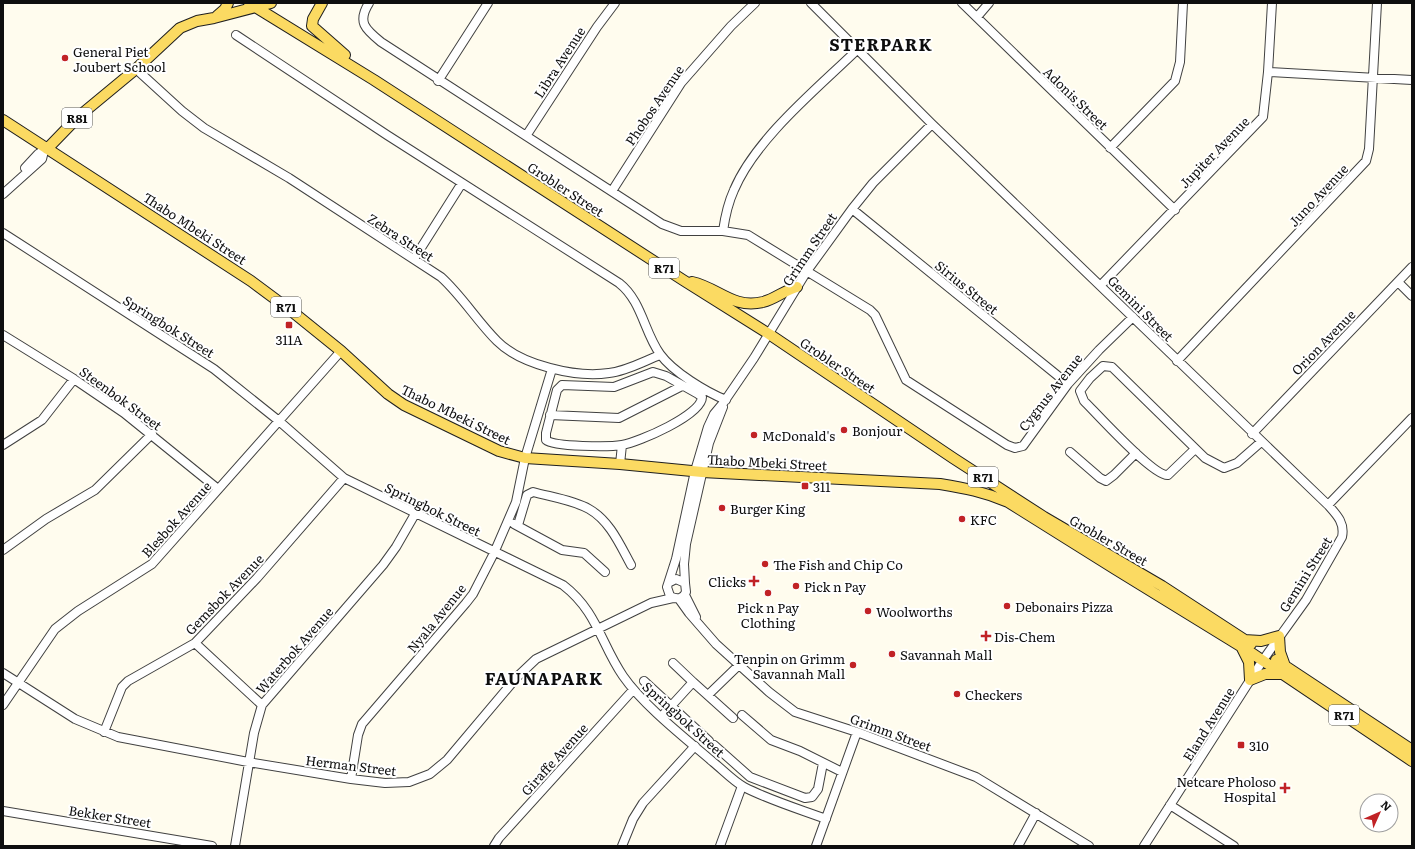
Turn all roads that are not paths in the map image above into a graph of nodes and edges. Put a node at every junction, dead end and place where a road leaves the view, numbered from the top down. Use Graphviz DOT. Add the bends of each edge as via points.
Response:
graph roads {
  1 [pos="228,3"];
  2 [pos="271,3"];
  3 [pos="322,3"];
  4 [pos="369,3"];
  5 [pos="488,3"];
  6 [pos="615,3"];
  7 [pos="755,3"];
  8 [pos="811,3"];
  9 [pos="962,3"];
  10 [pos="989,3"];
  11 [pos="1183,3"];
  12 [pos="1272,3"];
  13 [pos="1378,3"];
  14 [pos="252,5"];
  15 [pos="976,17"];
  16 [pos="214,18"];
  17 [pos="236,35"];
  18 [pos="858,49"];
  19 [pos="136,69"];
  20 [pos="1268,72"];
  21 [pos="1373,79"];
  22 [pos="374,80"];
  23 [pos="438,80"];
  24 [pos="1412,80"];
  25 [pos="3,120"];
  26 [pos="932,124"];
  27 [pos="526,136"];
  28 [pos="1110,148"];
  29 [pos="45,150"];
  30 [pos="462,183"];
  31 [pos="612,191"];
  32 [pos="3,194"];
  33 [pos="852,209"];
  34 [pos="1175,210"];
  35 [pos="723,231"];
  36 [pos="3,233"];
  37 [pos="414,259"];
  38 [pos="1412,267"];
  39 [pos="807,271"];
  40 [pos="683,280"];
  41 [pos="1398,282"];
  42 [pos="1101,285"];
  43 [pos="798,287"];
  44 [pos="1412,296"];
  45 [pos="1133,317"];
  46 [pos="769,334"];
  47 [pos="3,335"];
  48 [pos="341,351"];
  49 [pos="660,354"];
  50 [pos="1177,361"];
  51 [pos="552,369"];
  52 [pos="74,379"];
  53 [pos="1068,384"];
  54 [pos="682,386"];
  55 [pos="725,401"];
  56 [pos="550,415"];
  57 [pos="1412,418"];
  58 [pos="279,421"];
  59 [pos="152,434"];
  60 [pos="1252,434"];
  61 [pos="1261,442"];
  62 [pos="3,445"];
  63 [pos="622,445"];
  64 [pos="1020,448"];
  65 [pos="1195,449"];
  66 [pos="1070,452"];
  67 [pos="1136,453"];
  68 [pos="525,458"];
  69 [pos="953,458"];
  70 [pos="620,464"];
  71 [pos="699,471"];
  72 [pos="344,478"];
  73 [pos="218,489"];
  74 [pos="1008,502"];
  75 [pos="1328,505"];
  76 [pos="415,514"];
  77 [pos="508,522"];
  78 [pos="1053,522"];
  79 [pos="518,525"];
  80 [pos="3,550"];
  81 [pos="494,553"];
  82 [pos="631,565"];
  83 [pos="605,572"];
  84 [pos="684,583"];
  85 [pos="668,584"];
  86 [pos="679,597"];
  87 [pos="651,603"];
  88 [pos="599,630"];
  89 [pos="1279,636"];
  90 [pos="195,643"];
  91 [pos="1242,643"];
  92 [pos="1265,657"];
  93 [pos="672,663"];
  94 [pos="739,665"];
  95 [pos="1284,670"];
  96 [pos="3,673"];
  97 [pos="1250,680"];
  98 [pos="644,681"];
  99 [pos="693,682"];
  100 [pos="17,683"];
  101 [pos="633,690"];
  102 [pos="708,695"];
  103 [pos="262,705"];
  104 [pos="671,705"];
  105 [pos="3,706"];
  106 [pos="742,715"];
  107 [pos="662,716"];
  108 [pos="733,718"];
  109 [pos="104,732"];
  110 [pos="857,732"];
  111 [pos="695,746"];
  112 [pos="1412,750"];
  113 [pos="1412,761"];
  114 [pos="248,762"];
  115 [pos="823,763"];
  116 [pos="842,772"];
  117 [pos="352,779"];
  118 [pos="742,786"];
  119 [pos="1170,805"];
  120 [pos="3,810"];
  121 [pos="1036,813"];
  122 [pos="826,819"];
  123 [pos="212,846"];
  124 [pos="235,846"];
  125 [pos="494,846"];
  126 [pos="622,846"];
  127 [pos="720,846"];
  128 [pos="816,846"];
  129 [pos="1018,846"];
  130 [pos="1089,846"];
  131 [pos="1144,846"];
  132 [pos="1234,846"];
  1 -- 16 [label="main road"];
  2 -- 14 [label="main road, R81"];
  3 -- 22 [label="main road" via="312,22 314,30 360,65"];
  4 -- 23 [label="street, Grobler Street" via="364,11 363,21 372,35"];
  5 -- 23 [label="street"];
  6 -- 27 [label="street, Libra Avenue"];
  7 -- 31 [label="street, Phobos Avenue" via="731,26 681,83"];
  8 -- 18 [label="street, Gemini Street"];
  9 -- 15 [label="street, Adonis Street"];
  10 -- 15 [label="street"];
  11 -- 28 [label="street" via="1180,62 1175,81"];
  12 -- 20 [label="street, Jupiter Avenue"];
  13 -- 21 [label="street, Juno Avenue"];
  14 -- 16 [label="main road, R81"];
  14 -- 22 [label="main road, Grobler Street / R71"];
  15 -- 28 [label="street, Adonis Street"];
  16 -- 19 [label="main road, R81" via="180,28"];
  17 -- 30 [label="street"];
  18 -- 26 [label="street, Gemini Street"];
  18 -- 35 [label="street" via="789,116 758,151 734,189"];
  19 -- 29 [label="main road, R81" via="78,117"];
  19 -- 37 [label="street, Zebra Street" via="204,128 289,178"];
  20 -- 21 [label="street"];
  20 -- 34 [label="street, Jupiter Avenue" via="1264,113 1260,122"];
  21 -- 24 [label="street"];
  21 -- 50 [label="street, Juno Avenue" via="1366,161"];
  22 -- 40 [label="main road, Grobler Street / R71"];
  23 -- 27 [label="street, Grobler Street"];
  25 -- 29 [label="main road, Thabo Mbeki Street / R71"];
  26 -- 33 [label="street, Grimm Street" via="873,183"];
  26 -- 42 [label="street, Gemini Street"];
  27 -- 31 [label="street, Grobler Street"];
  28 -- 34 [label="street, Adonis Street"];
  29 -- 32 [label="street" via="42,159"];
  29 -- 48 [label="main road, Thabo Mbeki Street / R71" via="215,256 294,312"];
  30 -- 37 [label="street"];
  30 -- 49 [label="street" via="626,288 635,301"];
  31 -- 35 [label="street, Grobler Street" via="662,224 676,230"];
  33 -- 39 [label="street, Grimm Street"];
  33 -- 53 [label="street, Sirius Street"];
  34 -- 42 [label="street, Jupiter Avenue"];
  35 -- 39 [label="street, Grobler Street" via="748,235"];
  36 -- 58 [label="street, Springbok Street" via="214,369"];
  37 -- 51 [label="street, Zebra Street" via="450,285 502,345 521,357"];
  38 -- 41 [label="street, Orion Avenue"];
  39 -- 43 [label="street, Grimm Street"];
  39 -- 64 [label="street, Grobler Street" via="873,313 902,374 910,384 1003,443"];
  40 -- 43 [label="main road" via="746,304 767,301"];
  40 -- 46 [label="main road, Grobler Street / R71"];
  41 -- 44 [label="street"];
  41 -- 60 [label="street, Orion Avenue"];
  42 -- 45 [label="street, Gemini Street"];
  43 -- 46 [label="street, Grimm Street"];
  45 -- 50 [label="street, Gemini Street"];
  45 -- 53 [label="street, Cygnus Avenue"];
  46 -- 55 [label="street, Grimm Street"];
  46 -- 69 [label="main road, Grobler Street / R71"];
  47 -- 52 [label="street, Steenbok Street"];
  48 -- 58 [label="street, Blesbok Avenue"];
  48 -- 68 [label="main road, Thabo Mbeki Street / R71" via="388,394 404,405 500,451"];
  49 -- 51 [label="street, Zebra Street" via="609,373"];
  49 -- 55 [label="street" via="684,375"];
  50 -- 60 [label="street, Gemini Street"];
  51 -- 68 [label="street, Nyala Avenue"];
  52 -- 59 [label="street, Steenbok Street"];
  52 -- 62 [label="street" via="42,420"];
  53 -- 64 [label="street, Cygnus Avenue"];
  54 -- 56 [label="street" via="619,418"];
  54 -- 56 [label="street" via="666,376 653,372 614,387 564,384 558,388"];
  54 -- 63 [label="street" via="702,397 696,409 659,431"];
  55 -- 71 [label="street, Grimm Street"];
  56 -- 63 [label="street" via="546,434 548,442 587,446"];
  57 -- 75 [label="street"];
  58 -- 72 [label="street, Springbok Street"];
  58 -- 73 [label="street, Blesbok Avenue"];
  59 -- 73 [label="street, Steenbok Street"];
  59 -- 80 [label="street" via="101,485 46,519"];
  60 -- 61 [label="street, Gemini Street"];
  61 -- 65 [label="street" via="1237,464 1227,468 1211,462"];
  61 -- 75 [label="street, Gemini Street"];
  63 -- 70 [label="street"];
  65 -- 67 [label="street" via="1171,473 1164,476"];
  65 -- 67 [label="street" via="1114,368 1109,365 1103,366 1083,386 1080,396"];
  66 -- 67 [label="street" via="1105,481"];
  68 -- 70 [label="main road, Thabo Mbeki Street / R71"];
  68 -- 77 [label="street, Nyala Avenue" via="516,502"];
  69 -- 74 [label="main road"];
  69 -- 78 [label="main road, Grobler Street / R71"];
  70 -- 71 [label="main road, Thabo Mbeki Street / R71"];
  71 -- 74 [label="main road, Thabo Mbeki Street / R71" via="940,484 974,489"];
  71 -- 84 [label="street, Grimm Street" via="686,544"];
  71 -- 85 [label="street, Grimm Street"];
  72 -- 76 [label="street, Springbok Street"];
  72 -- 90 [label="street, Gemsbok Avenue" via="257,578"];
  73 -- 100 [label="street, Blesbok Avenue" via="152,564 78,611 55,629"];
  74 -- 78 [label="main road" via="1039,519"];
  74 -- 91 [label="main road, Grobler Street / R71" via="1101,561"];
  75 -- 89 [label="street, Gemini Street" via="1341,520 1342,538 1306,600"];
  76 -- 81 [label="street, Springbok Street"];
  76 -- 103 [label="street, Waterbok Avenue" via="383,565"];
  77 -- 79 [label="street"];
  77 -- 81 [label="street, Nyala Avenue"];
  78 -- 91 [label="main road, Grobler Street / R71" via="1162,586"];
  79 -- 82 [label="street" via="527,495 533,492 579,505 589,509 604,522 616,537"];
  79 -- 83 [label="street" via="562,550 584,553"];
  81 -- 88 [label="street, Springbok Street" via="563,585 579,599"];
  81 -- 117 [label="street, Nyala Avenue" via="473,594 362,724"];
  84 -- 85 [label="street" via="676,579"];
  84 -- 86 [label="street" via="687,589"];
  85 -- 86 [label="street" via="668,594"];
  85 -- 87 [label="street, Herman Street"];
  86 -- 87 [label="street, Herman Street"];
  86 -- 94 [label="street, Grimm Street" via="716,644"];
  87 -- 88 [label="street, Herman Street"];
  88 -- 101 [label="street, Springbok Street" via="621,674"];
  88 -- 117 [label="street, Herman Street" via="547,652 528,666 476,723 447,760 430,774 414,781 394,783"];
  89 -- 91 [label="main road"];
  89 -- 92 [label="street, Gemini Street"];
  89 -- 95 [label="main road"];
  90 -- 103 [label="street"];
  90 -- 109 [label="street, Gemsbok Avenue" via="128,681 122,687"];
  91 -- 92 [label="main road, Grobler Street / R71"];
  91 -- 97 [label="main road"];
  92 -- 95 [label="main road, Grobler Street / R71"];
  92 -- 97 [label="street, Eland Avenue"];
  93 -- 99 [label="street"];
  94 -- 102 [label="street"];
  94 -- 110 [label="street, Grimm Street" via="795,712"];
  95 -- 97 [label="main road"];
  95 -- 112 [label="main road, Grobler Street / R71"];
  95 -- 113 [label="main road, Grobler Street / R71"];
  96 -- 100 [label="street, Herman Street"];
  97 -- 119 [label="street, Eland Avenue"];
  98 -- 104 [label="street"];
  99 -- 102 [label="street"];
  99 -- 104 [label="street"];
  100 -- 105 [label="street, Blesbok Avenue"];
  100 -- 109 [label="street, Herman Street" via="75,719"];
  101 -- 107 [label="street, Springbok Street"];
  101 -- 125 [label="street, Giraffe Avenue"];
  102 -- 108 [label="street"];
  103 -- 114 [label="street, Waterbok Avenue"];
  104 -- 107 [label="street"];
  104 -- 115 [label="street" via="750,777 805,798 812,797 818,789"];
  106 -- 115 [label="street" via="771,740"];
  107 -- 111 [label="street, Springbok Street"];
  109 -- 114 [label="street, Herman Street" via="118,737"];
  110 -- 116 [label="street"];
  110 -- 121 [label="street, Grimm Street" via="976,778"];
  111 -- 118 [label="street, Springbok Street"];
  111 -- 126 [label="street" via="643,803"];
  114 -- 117 [label="street, Herman Street"];
  114 -- 124 [label="street, Waterbok Avenue"];
  115 -- 116 [label="street"];
  116 -- 122 [label="street"];
  118 -- 122 [label="street, Springbok Street"];
  118 -- 127 [label="street"];
  119 -- 131 [label="street, Eland Avenue"];
  119 -- 132 [label="street"];
  120 -- 123 [label="street, Bekker Street"];
  121 -- 129 [label="street"];
  121 -- 130 [label="street, Grimm Street"];
  122 -- 128 [label="street"];
}
